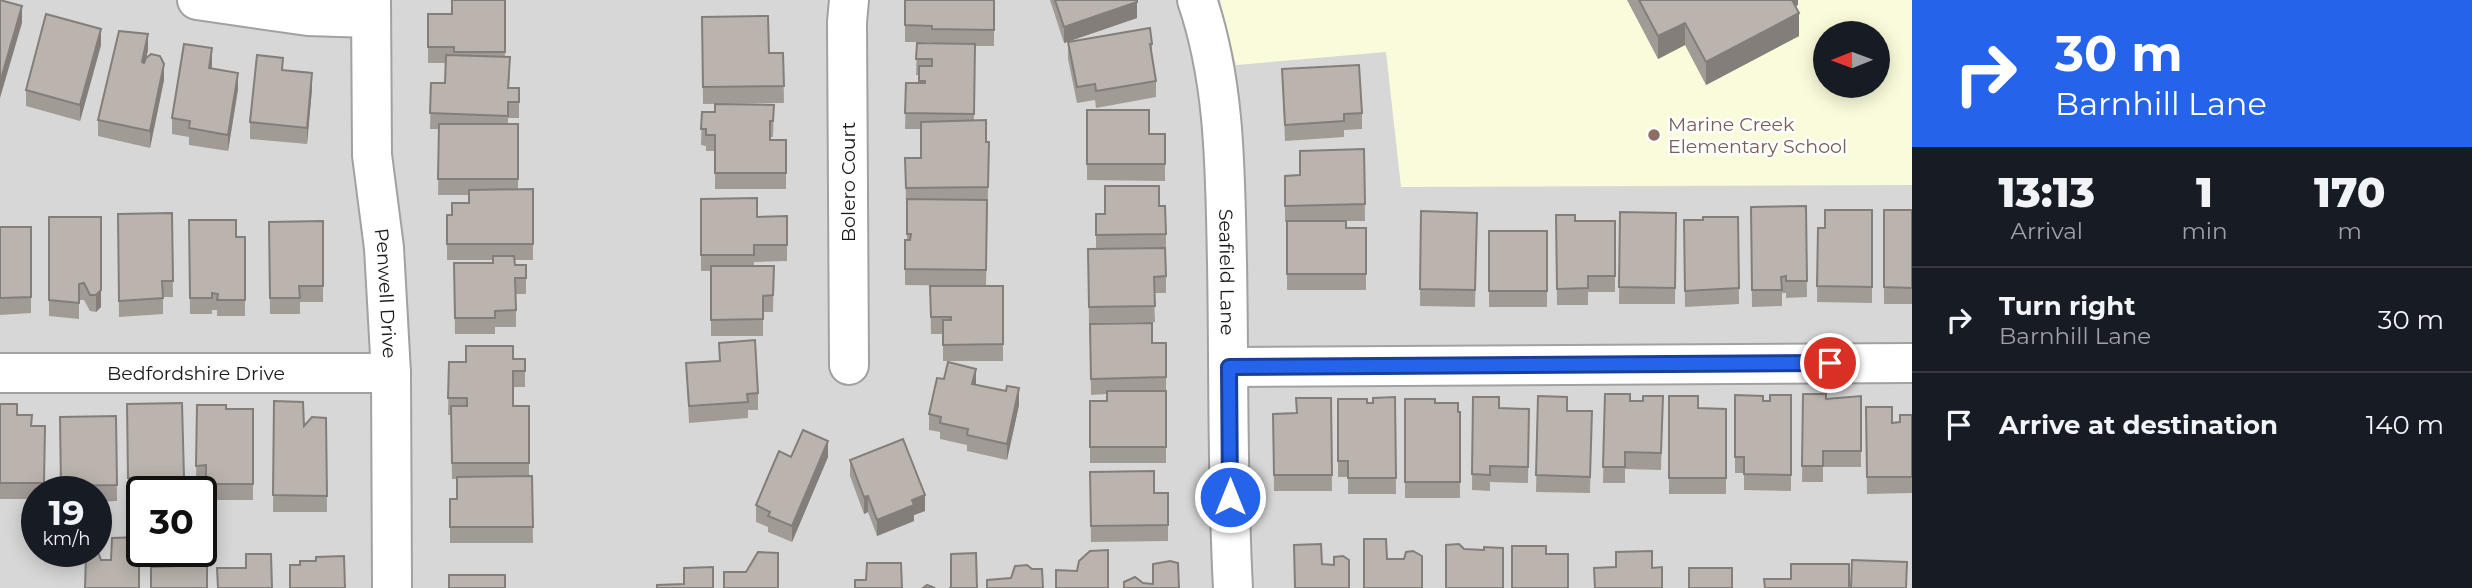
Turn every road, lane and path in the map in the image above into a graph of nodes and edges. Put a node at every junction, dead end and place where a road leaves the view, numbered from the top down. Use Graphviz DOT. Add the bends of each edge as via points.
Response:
graph roads {
  1 [pos="197,0"];
  2 [pos="849,0"];
  3 [pos="1196,0"];
  4 [pos="371,9"];
  5 [pos="1912,363"];
  6 [pos="849,365"];
  7 [pos="1229,367"];
  8 [pos="0,373"];
  9 [pos="391,373"];
  10 [pos="392,588"];
  11 [pos="1233,588"];
  1 -- 4 [label="street" via="308,16"];
  2 -- 6 [label="street, Bolero Court"];
  3 -- 7 [label="street, Seafield Lane" via="1209,36 1220,102"];
  4 -- 9 [label="street, Penwell Drive" via="372,155 384,248"];
  5 -- 7 [label="street"];
  7 -- 11 [label="street, Seafield Lane"];
  8 -- 9 [label="street, Bedfordshire Drive"];
  9 -- 10 [label="street, Penwell Drive"];
}
